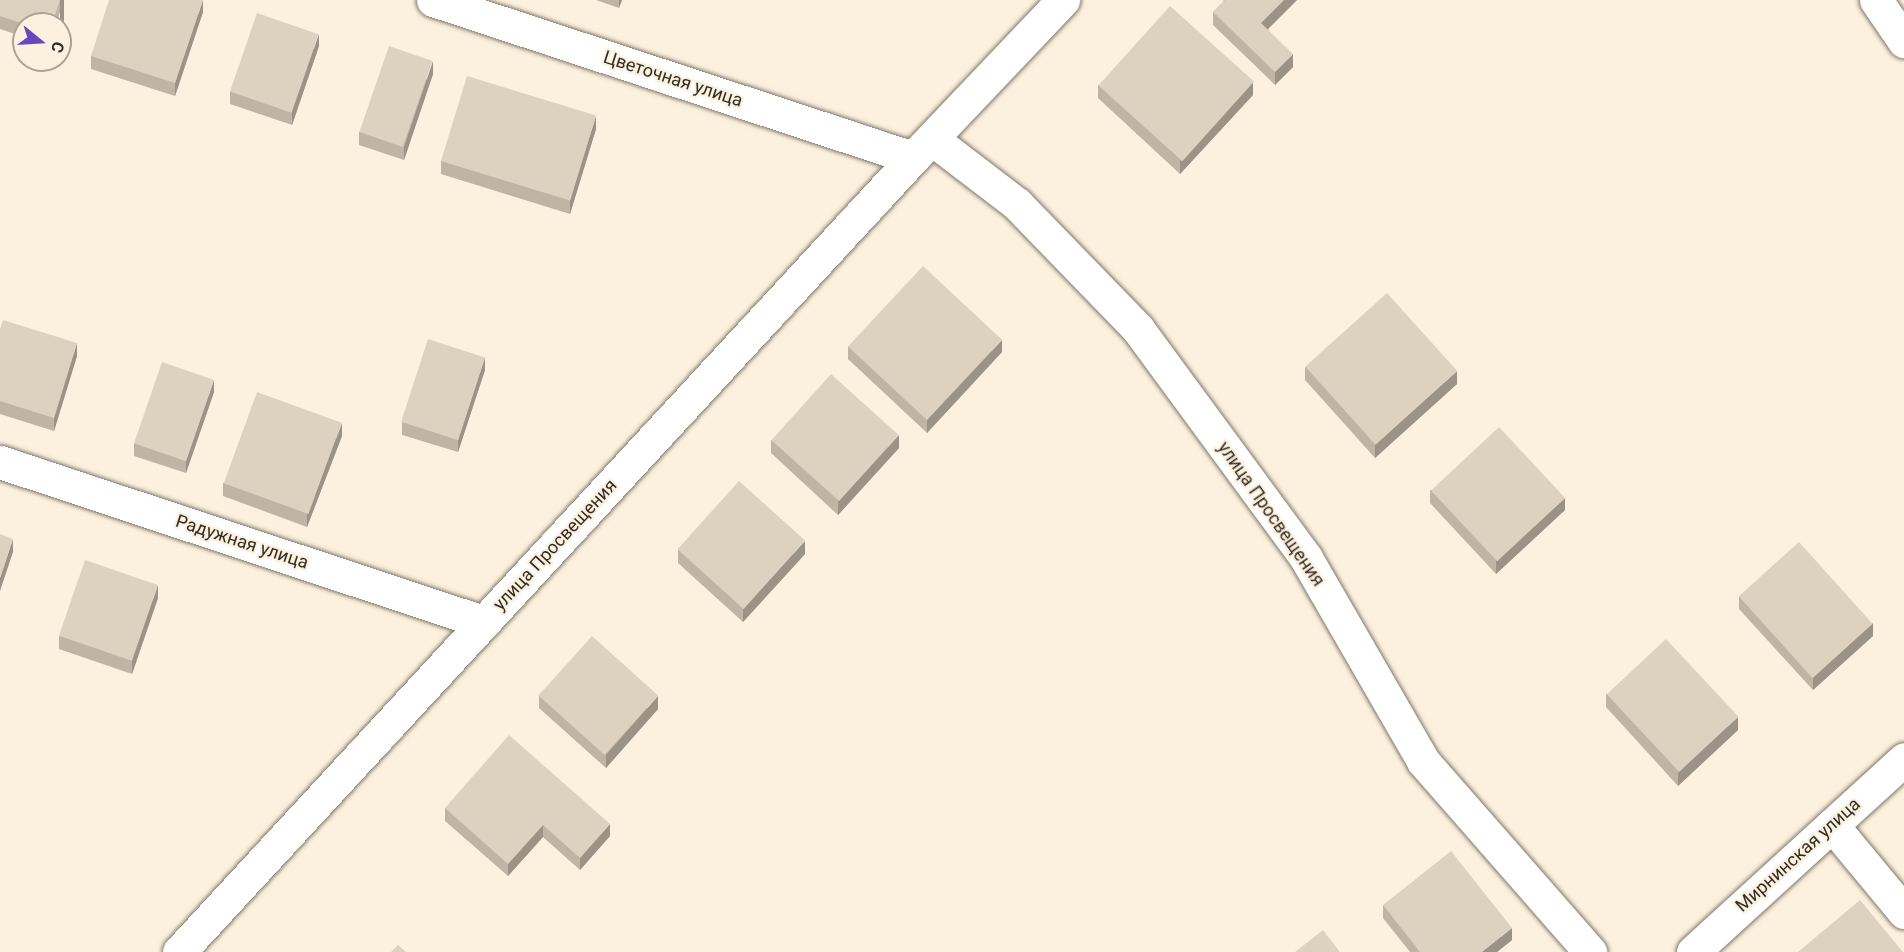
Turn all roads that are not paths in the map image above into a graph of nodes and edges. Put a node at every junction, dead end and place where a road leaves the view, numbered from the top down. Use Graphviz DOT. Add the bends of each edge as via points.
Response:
graph roads {
  1 [pos="434,0"];
  2 [pos="1063,0"];
  3 [pos="1876,0"];
  4 [pos="1904,41"];
  5 [pos="922,148"];
  6 [pos="0,462"];
  7 [pos="483,622"];
  8 [pos="1904,759"];
  9 [pos="1832,825"];
  10 [pos="1904,912"];
  11 [pos="179,952"];
  12 [pos="1590,952"];
  13 [pos="1693,952"];
  1 -- 5 [label="street, Цветочная улица"];
  2 -- 5 [label="street, улица Просвещения"];
  3 -- 4 [label="street"];
  5 -- 7 [label="street, улица Просвещения"];
  5 -- 12 [label="street, улица Просвещения" via="1017,204 1138,329 1306,558 1423,760"];
  6 -- 7 [label="street, Радужная улица"];
  7 -- 11 [label="street, улица Просвещения"];
  8 -- 9 [label="street, Мирнинская улица"];
  9 -- 10 [label="street"];
  9 -- 13 [label="street, Мирнинская улица"];
}
